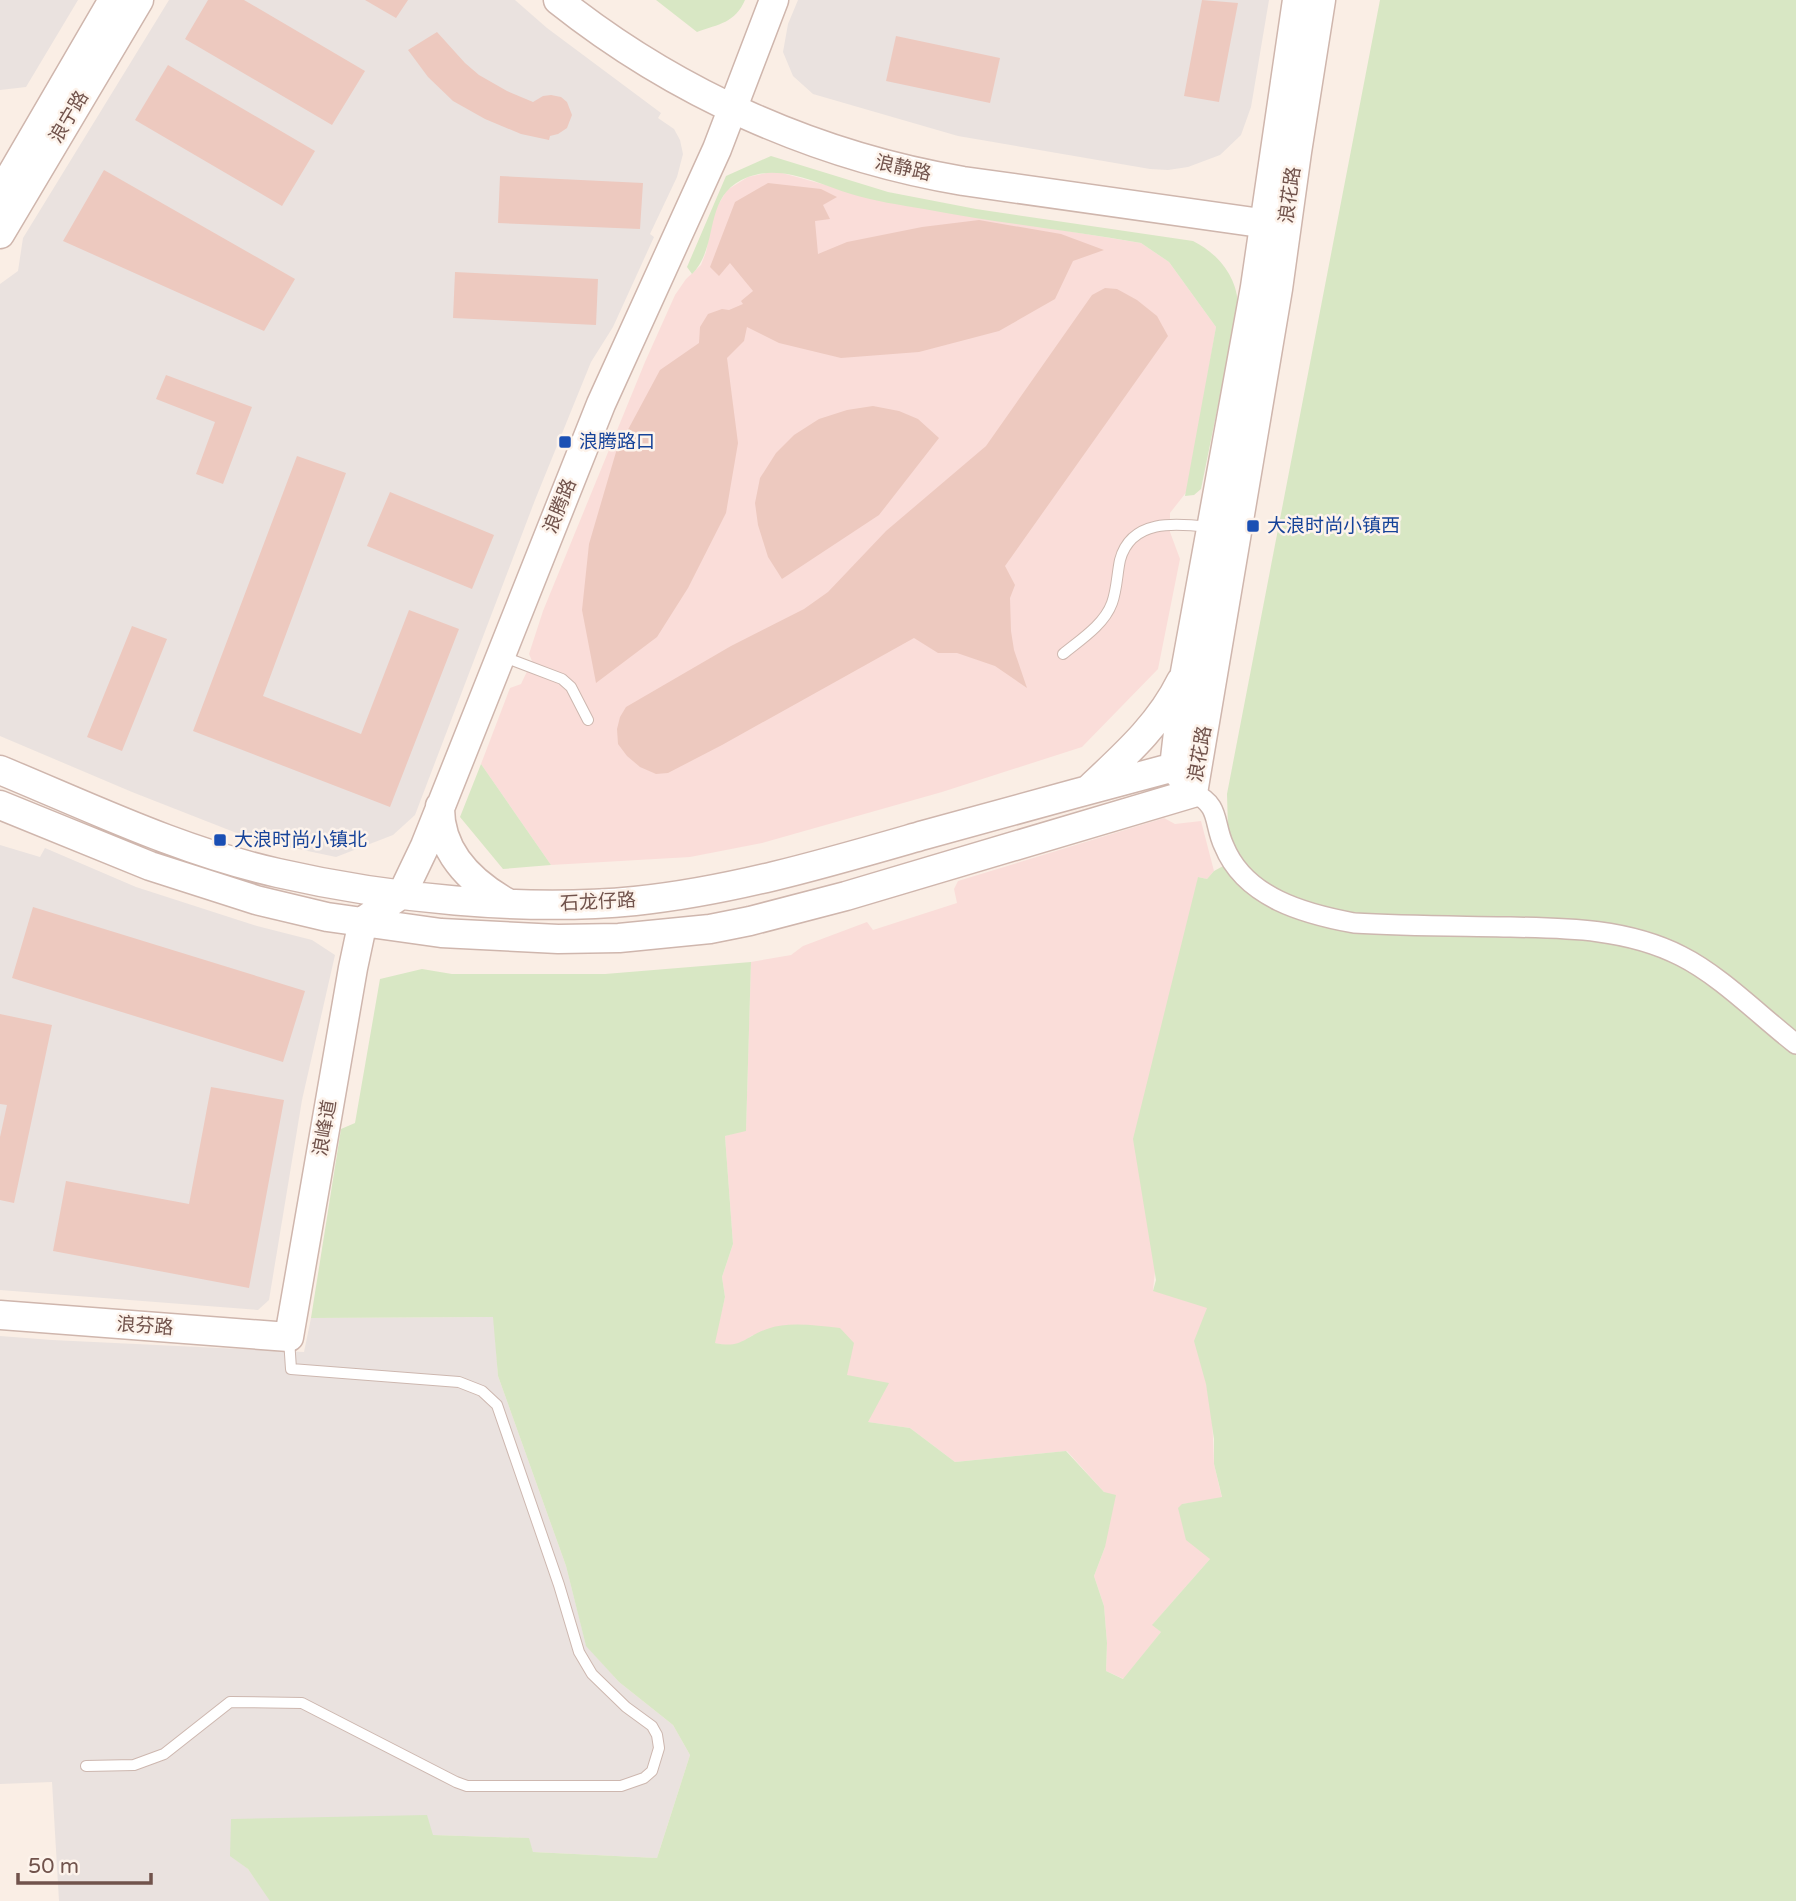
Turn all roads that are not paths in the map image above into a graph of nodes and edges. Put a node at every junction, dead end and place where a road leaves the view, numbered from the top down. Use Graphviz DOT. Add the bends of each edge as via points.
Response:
graph roads {
  1 [pos="113,0"];
  2 [pos="139,0"];
  3 [pos="558,0"];
  4 [pos="774,0"];
  5 [pos="1297,0"];
  6 [pos="1321,0"];
  7 [pos="733,108"];
  8 [pos="3,210"];
  9 [pos="1275,225"];
  10 [pos="1212,527"];
  11 [pos="1063,654"];
  12 [pos="501,655"];
  13 [pos="1185,672"];
  14 [pos="588,720"];
  15 [pos="1187,764"];
  16 [pos="0,770"];
  17 [pos="1088,790"];
  18 [pos="1193,793"];
  19 [pos="440,804"];
  20 [pos="0,805"];
  21 [pos="402,894"];
  22 [pos="506,902"];
  23 [pos="363,921"];
  24 [pos="1796,1044"];
  25 [pos="0,1315"];
  26 [pos="289,1337"];
  27 [pos="86,1766"];
  1 -- 8 [label="main road, 浪宁路"];
  2 -- 8 [label="main road, 浪宁路"];
  3 -- 7 [label="main road, 浪静路" via="636,56 695,92"];
  4 -- 7 [label="main road, 浪腾路"];
  5 -- 9 [label="main road, 浪花路"];
  6 -- 9 [label="main road, 浪花路"];
  7 -- 9 [label="main road, 浪静路" via="825,147 914,173"];
  7 -- 12 [label="main road, 浪腾路" via="601,404"];
  9 -- 10 [label="main road, 浪花路"];
  9 -- 15 [label="main road, 浪花路" via="1278,289"];
  10 -- 11 [label="lane" via="1170,524 1132,537 1121,559 1112,604"];
  10 -- 13 [label="main road, 浪花路"];
  12 -- 14 [label="lane" via="562,679"];
  12 -- 19 [label="main road, 浪腾路"];
  13 -- 15 [label="main road, 浪花路"];
  13 -- 17 [label="main road" via="1150,729"];
  15 -- 17 [label="main road, 石龙仔路"];
  15 -- 18 [label="main road, 浪花路"];
  16 -- 21 [label="main road, 石龙仔路" via="99,814 205,853 277,873"];
  17 -- 22 [label="main road, 石龙仔路" via="823,863 704,890 603,903"];
  18 -- 23 [label="main road, 石龙仔路" via="846,896 710,929 558,939 441,933"];
  18 -- 24 [label="street" via="1211,805 1223,845 1244,877 1292,906 1354,923 1568,928 1634,938 1702,969"];
  19 -- 21 [label="main road, 浪腾路"];
  19 -- 22 [label="main road" via="450,850 472,878"];
  20 -- 23 [label="main road, 石龙仔路" via="204,885 327,917"];
  21 -- 22 [label="main road, 石龙仔路"];
  21 -- 23 [label="main road"];
  23 -- 26 [label="main road, 浪峰道"];
  25 -- 26 [label="main road, 浪芬路"];
  26 -- 27 [label="lane" via="291,1368 459,1382 482,1391 497,1405 579,1652 592,1674 652,1726 659,1748 652,1771 621,1786 467,1786 302,1703 254,1702 230,1702 164,1754 134,1765"];
}
